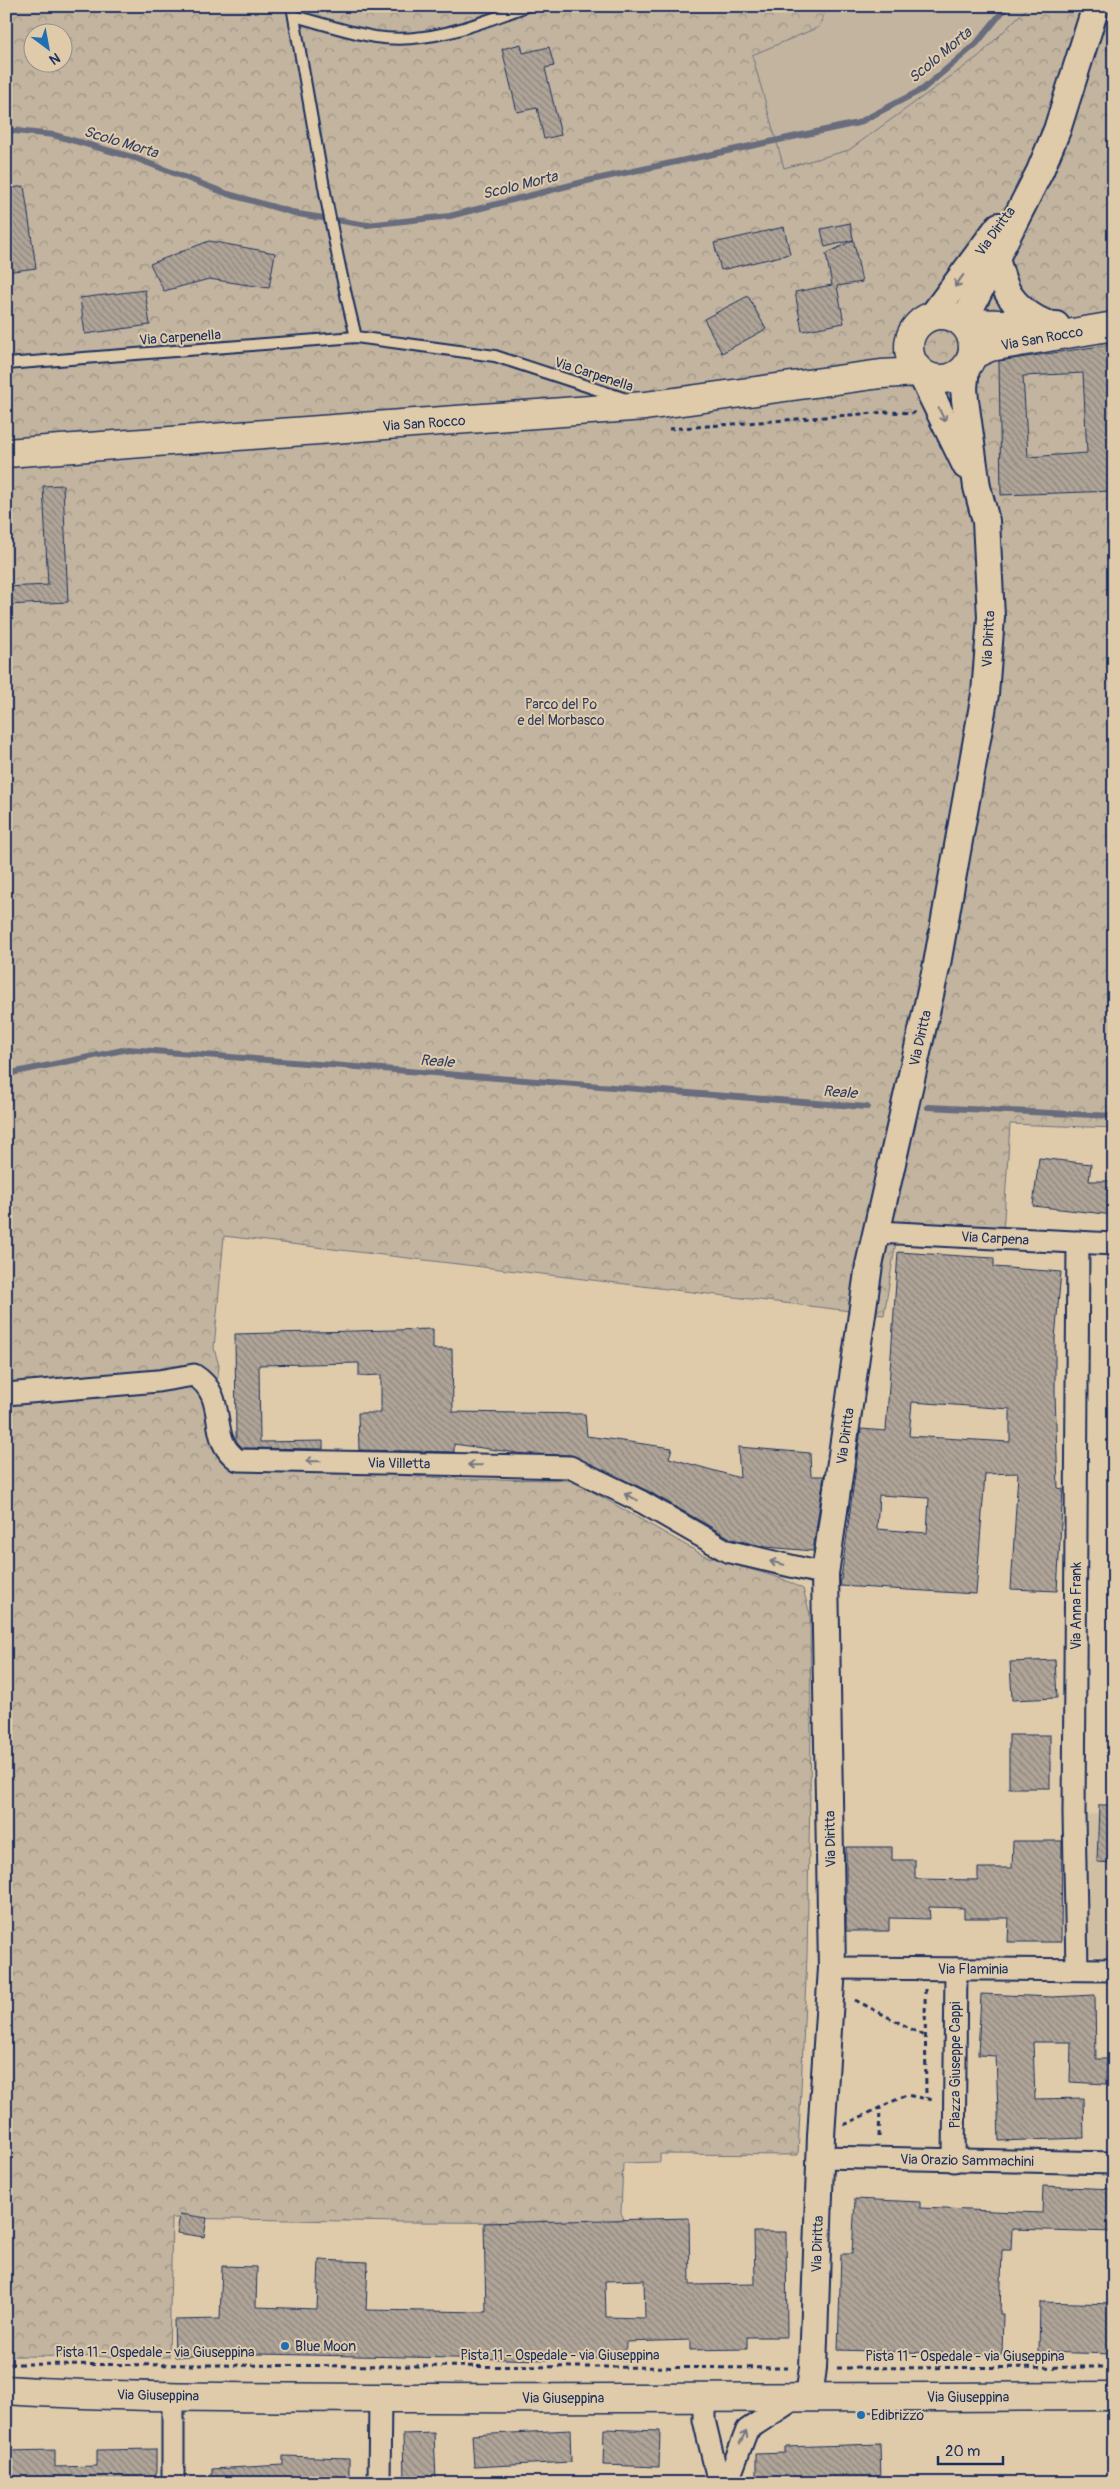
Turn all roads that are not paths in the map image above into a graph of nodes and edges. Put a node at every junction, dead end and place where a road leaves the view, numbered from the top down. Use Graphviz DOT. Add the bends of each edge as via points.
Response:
graph roads {
  1 [pos="527,6"];
  2 [pos="1096,6"];
  3 [pos="293,11"];
  4 [pos="1040,171"];
  5 [pos="996,259"];
  6 [pos="933,315"];
  7 [pos="963,323"];
  8 [pos="1048,325"];
  9 [pos="1114,325"];
  10 [pos="356,337"];
  11 [pos="914,360"];
  12 [pos="969,361"];
  13 [pos="6,364"];
  14 [pos="646,406"];
  15 [pos="6,453"];
  16 [pos="977,487"];
  17 [pos="876,1232"];
  18 [pos="1078,1242"];
  19 [pos="1114,1244"];
  20 [pos="6,1394"];
  21 [pos="825,1574"];
  22 [pos="844,1968"];
  23 [pos="956,1968"];
  24 [pos="1077,1969"];
  25 [pos="1114,1970"];
  26 [pos="821,2146"];
  27 [pos="954,2160"];
  28 [pos="1114,2163"];
  29 [pos="8,2391"];
  30 [pos="173,2396"];
  31 [pos="1114,2396"];
  32 [pos="380,2398"];
  33 [pos="803,2398"];
  34 [pos="704,2399"];
  35 [pos="173,2483"];
  36 [pos="379,2483"];
  37 [pos="719,2483"];
  38 [pos="727,2483"];
  1 -- 3 [label="lane" via="460,31 415,39 376,37"];
  2 -- 4 [label="street, Via Diritta" via="1057,130"];
  3 -- 10 [label="lane" via="337,262"];
  4 -- 5 [label="street, Via Diritta"];
  4 -- 6 [label="street, Via Diritta, one-way"];
  5 -- 7 [label="street, Via Diritta"];
  5 -- 8 [label="street, Via San Rocco" via="1010,295 1025,311"];
  6 -- 7 [label="main road" via="954,317"];
  6 -- 11 [label="main road" via="923,320 910,337"];
  7 -- 8 [label="main road, Via San Rocco"];
  7 -- 12 [label="main road" via="972,337"];
  8 -- 9 [label="street, Via San Rocco"];
  9 -- 12 [label="main road, Via San Rocco" via="990,347"];
  10 -- 13 [label="lane, Via Carpenella"];
  10 -- 14 [label="lane, Via Carpenella" via="495,356"];
  11 -- 12 [label="main road" via="939,379 958,374"];
  11 -- 14 [label="main road, Via San Rocco" via="841,380"];
  11 -- 16 [label="street, Via Diritta, one-way"];
  12 -- 16 [label="street, Via Diritta" via="964,388"];
  14 -- 15 [label="main road, Via San Rocco"];
  16 -- 17 [label="street, Via Diritta" via="986,521 991,617 985,694 937,964"];
  17 -- 18 [label="street, Via Carpena"];
  17 -- 21 [label="street, Via Diritta"];
  18 -- 19 [label="street, Via Carpena"];
  18 -- 24 [label="street, Via Anna Frank" via="1074,1814"];
  21 -- 20 [label="street, Via Villetta, one-way" via="727,1551 642,1502 570,1467 238,1460 225,1447 214,1395 194,1375"];
  21 -- 22 [label="street, Via Diritta"];
  22 -- 23 [label="street, Via Flaminia"];
  22 -- 26 [label="street, Via Diritta"];
  23 -- 24 [label="street, Via Flaminia"];
  23 -- 27 [label="street, Piazza Giuseppe Cappi"];
  24 -- 25 [label="street, Via Flaminia"];
  26 -- 27 [label="street, Via Orazio Sammachini" via="878,2159"];
  26 -- 33 [label="street, Via Diritta" via="813,2368"];
  27 -- 28 [label="street, Via Orazio Sammachini"];
  29 -- 30 [label="main road, Via Giuseppina"];
  30 -- 32 [label="main road, Via Giuseppina"];
  30 -- 35 [label="street"];
  31 -- 33 [label="main road, Via Giuseppina"];
  32 -- 34 [label="main road, Via Giuseppina"];
  32 -- 36 [label="street"];
  33 -- 34 [label="main road, Via Giuseppina"];
  38 -- 33 [label="street, one-way" via="747,2430"];
  34 -- 37 [label="street" via="704,2420"];
}
